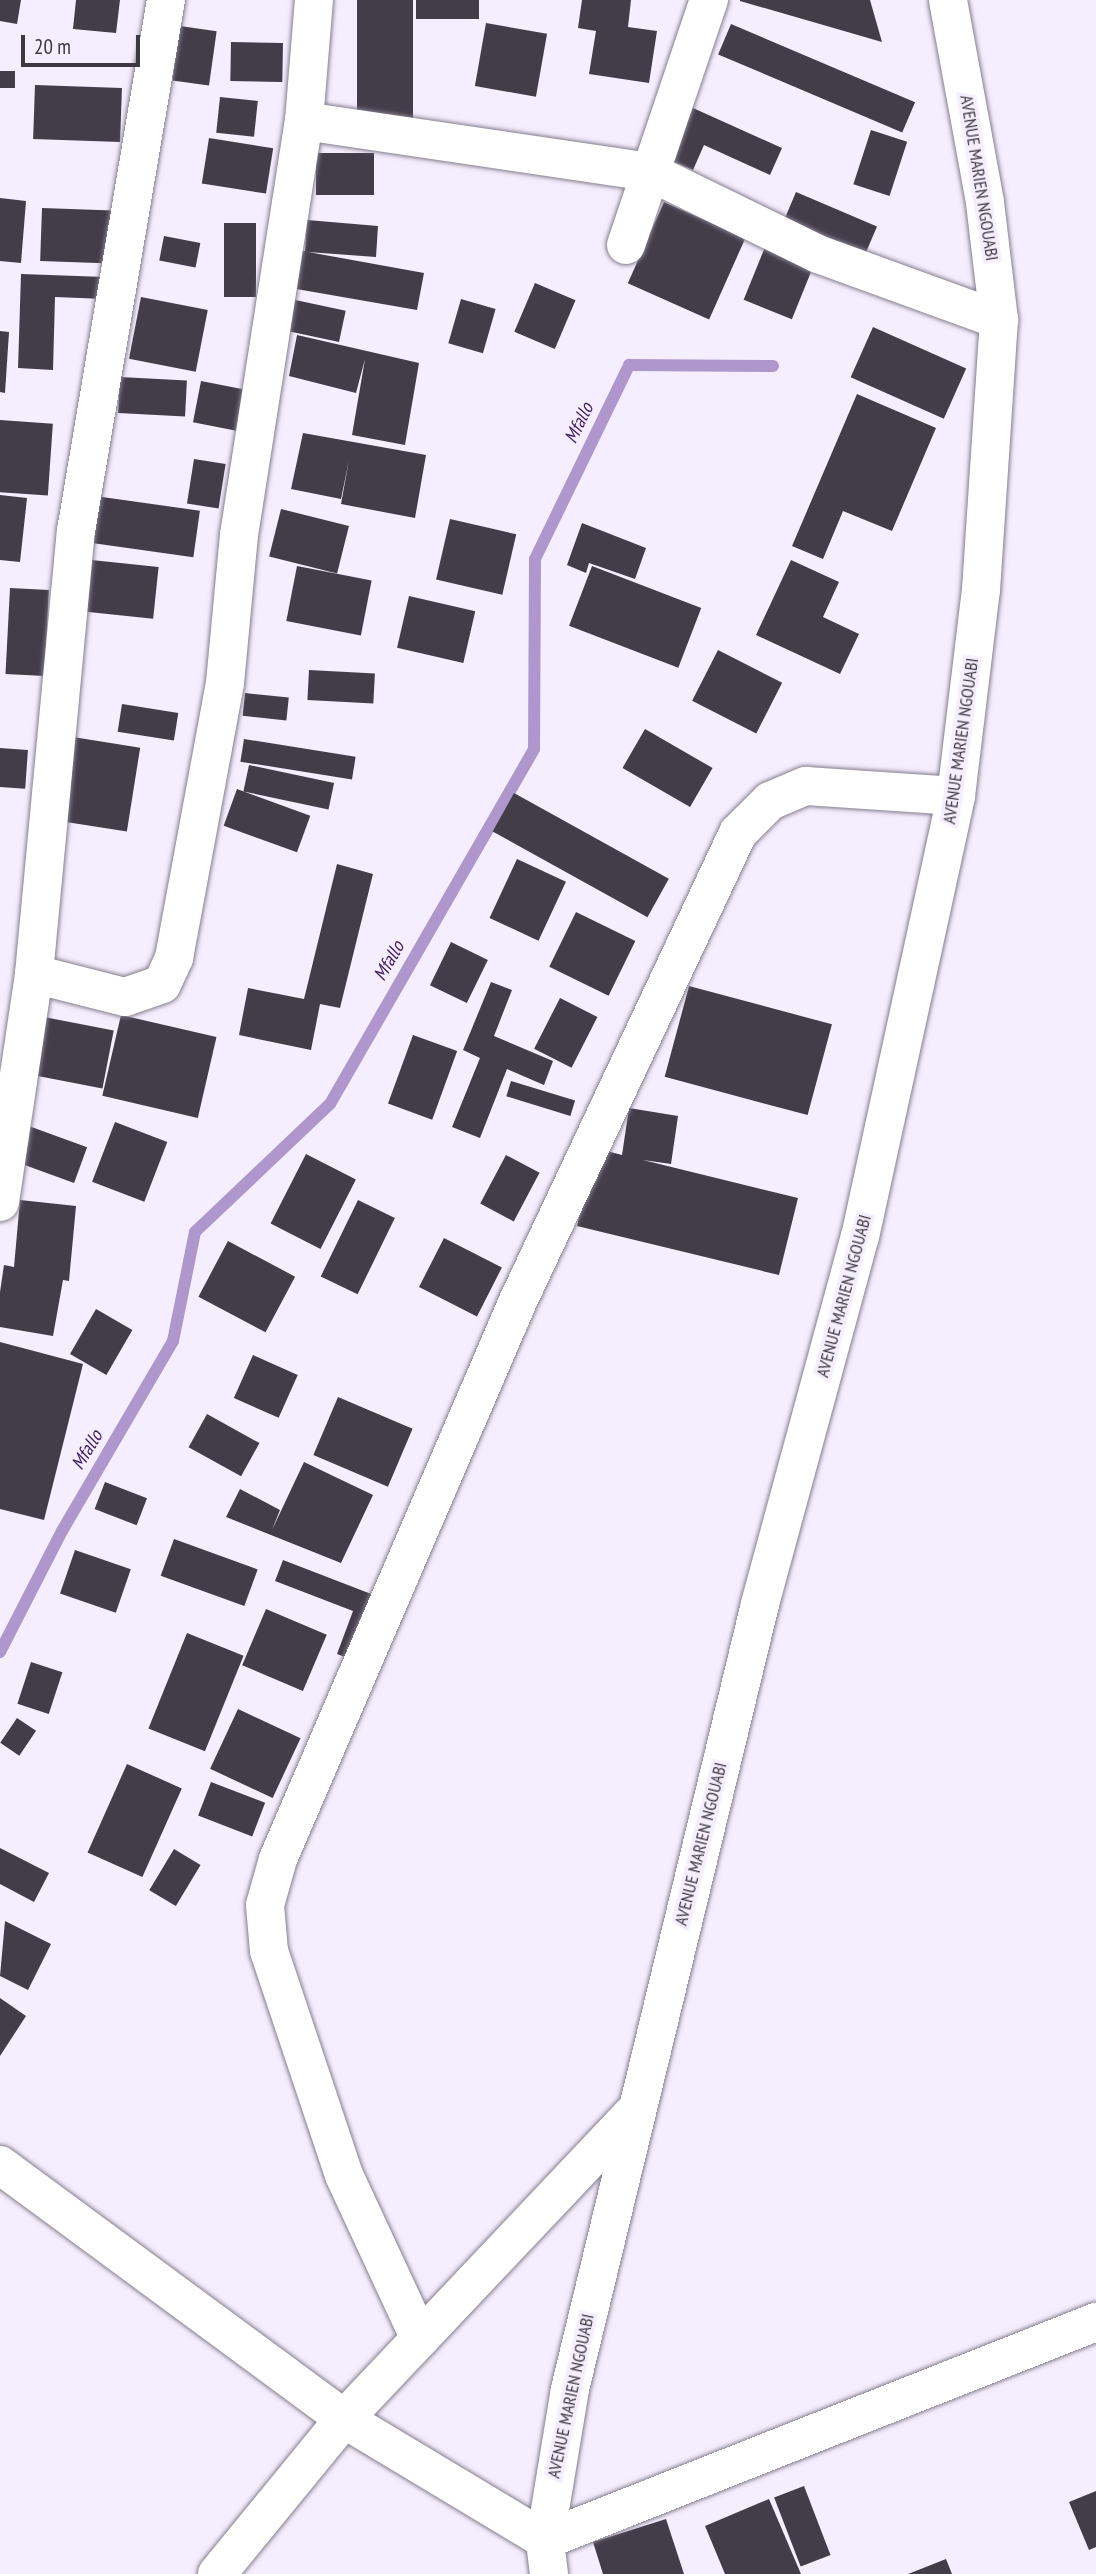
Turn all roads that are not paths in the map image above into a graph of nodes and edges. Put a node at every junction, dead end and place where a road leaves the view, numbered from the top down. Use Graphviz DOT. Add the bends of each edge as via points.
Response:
graph roads {
  1 [pos="166,0"];
  2 [pos="314,0"];
  3 [pos="709,0"];
  4 [pos="948,0"];
  5 [pos="304,121"];
  6 [pos="650,172"];
  7 [pos="626,245"];
  8 [pos="999,320"];
  9 [pos="956,796"];
  10 [pos="34,974"];
  11 [pos="0,1202"];
  12 [pos="636,2110"];
  13 [pos="0,2165"];
  14 [pos="1096,2322"];
  15 [pos="421,2339"];
  16 [pos="344,2419"];
  17 [pos="547,2557"];
  18 [pos="217,2574"];
  1 -- 10 [label="street" via="76,531"];
  2 -- 5 [label="street"];
  3 -- 6 [label="street"];
  4 -- 8 [label="street, AVENUE MARIEN NGOUABI"];
  5 -- 6 [label="street"];
  5 -- 10 [label="street" via="239,535 225,683 174,958 162,984 125,998"];
  6 -- 7 [label="street"];
  6 -- 8 [label="street" via="818,254"];
  8 -- 9 [label="street, AVENUE MARIEN NGOUABI" via="981,590"];
  9 -- 12 [label="street, AVENUE MARIEN NGOUABI" via="860,1237 760,1604"];
  9 -- 15 [label="street" via="806,786 770,801 738,833 517,1301 278,1859 265,1905 269,1951 344,2175"];
  10 -- 11 [label="street"];
  12 -- 15 [label="street"];
  12 -- 17 [label="street, AVENUE MARIEN NGOUABI" via="570,2389"];
  13 -- 16 [label="street"];
  14 -- 17 [label="street"];
  15 -- 16 [label="street"];
  16 -- 17 [label="street"];
  16 -- 18 [label="street"];
}
